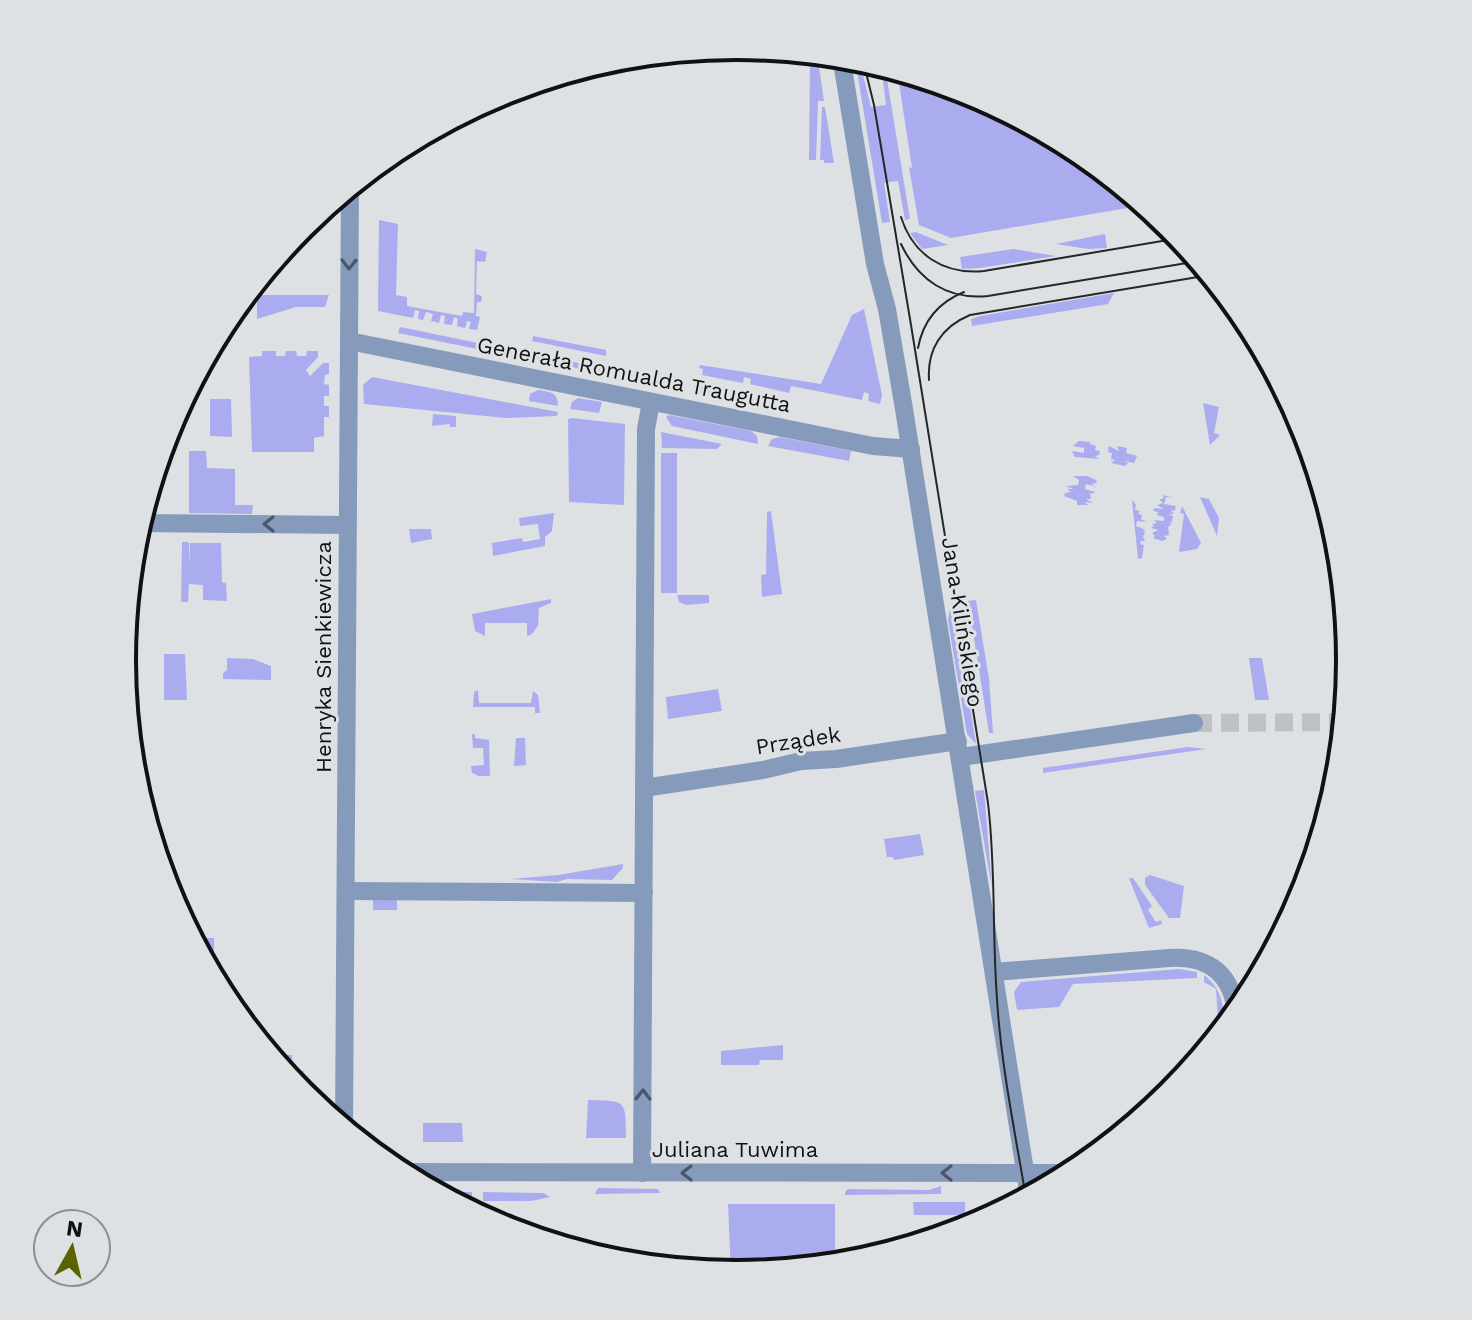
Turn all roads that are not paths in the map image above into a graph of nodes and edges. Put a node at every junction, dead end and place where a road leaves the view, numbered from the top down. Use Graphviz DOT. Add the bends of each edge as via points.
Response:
graph roads {
  1 [pos="843,70"];
  2 [pos="350,201"];
  3 [pos="349,341"];
  4 [pos="651,402"];
  5 [pos="911,449"];
  6 [pos="152,523"];
  7 [pos="347,525"];
  8 [pos="1194,723"];
  9 [pos="959,749"];
  10 [pos="644,788"];
  11 [pos="346,891"];
  12 [pos="644,893"];
  13 [pos="995,972"];
  14 [pos="1233,996"];
  15 [pos="344,1114"];
  16 [pos="424,1172"];
  17 [pos="642,1173"];
  18 [pos="1025,1173"];
  19 [pos="1047,1173"];
  20 [pos="1027,1185"];
  1 -- 5 [label="street, Jana Kilińskiego"];
  2 -- 3 [label="street, Henryka Sienkiewicza, one-way"];
  3 -- 4 [label="street, Generała Romualda Traugutta"];
  3 -- 7 [label="street, Henryka Sienkiewicza"];
  4 -- 5 [label="street, Generała Romualda Traugutta"];
  4 -- 10 [label="street" via="646,429"];
  5 -- 9 [label="street, Jana Kilińskiego"];
  7 -- 6 [label="street, one-way"];
  7 -- 11 [label="street, Henryka Sienkiewicza"];
  8 -- 9 [label="street, Prządek"];
  9 -- 10 [label="street, Prządek" via="801,761"];
  9 -- 13 [label="street, Jana Kilińskiego"];
  10 -- 12 [label="street"];
  11 -- 12 [label="street"];
  11 -- 15 [label="street, Henryka Sienkiewicza"];
  17 -- 12 [label="street, one-way"];
  13 -- 14 [label="street" via="1193,959 1227,980"];
  13 -- 18 [label="street, Jana Kilińskiego"];
  16 -- 17 [label="street, Juliana Tuwima"];
  18 -- 17 [label="street, Juliana Tuwima, one-way"];
  18 -- 19 [label="street, Juliana Tuwima"];
  18 -- 20 [label="street, Jana Kilińskiego"];
}
